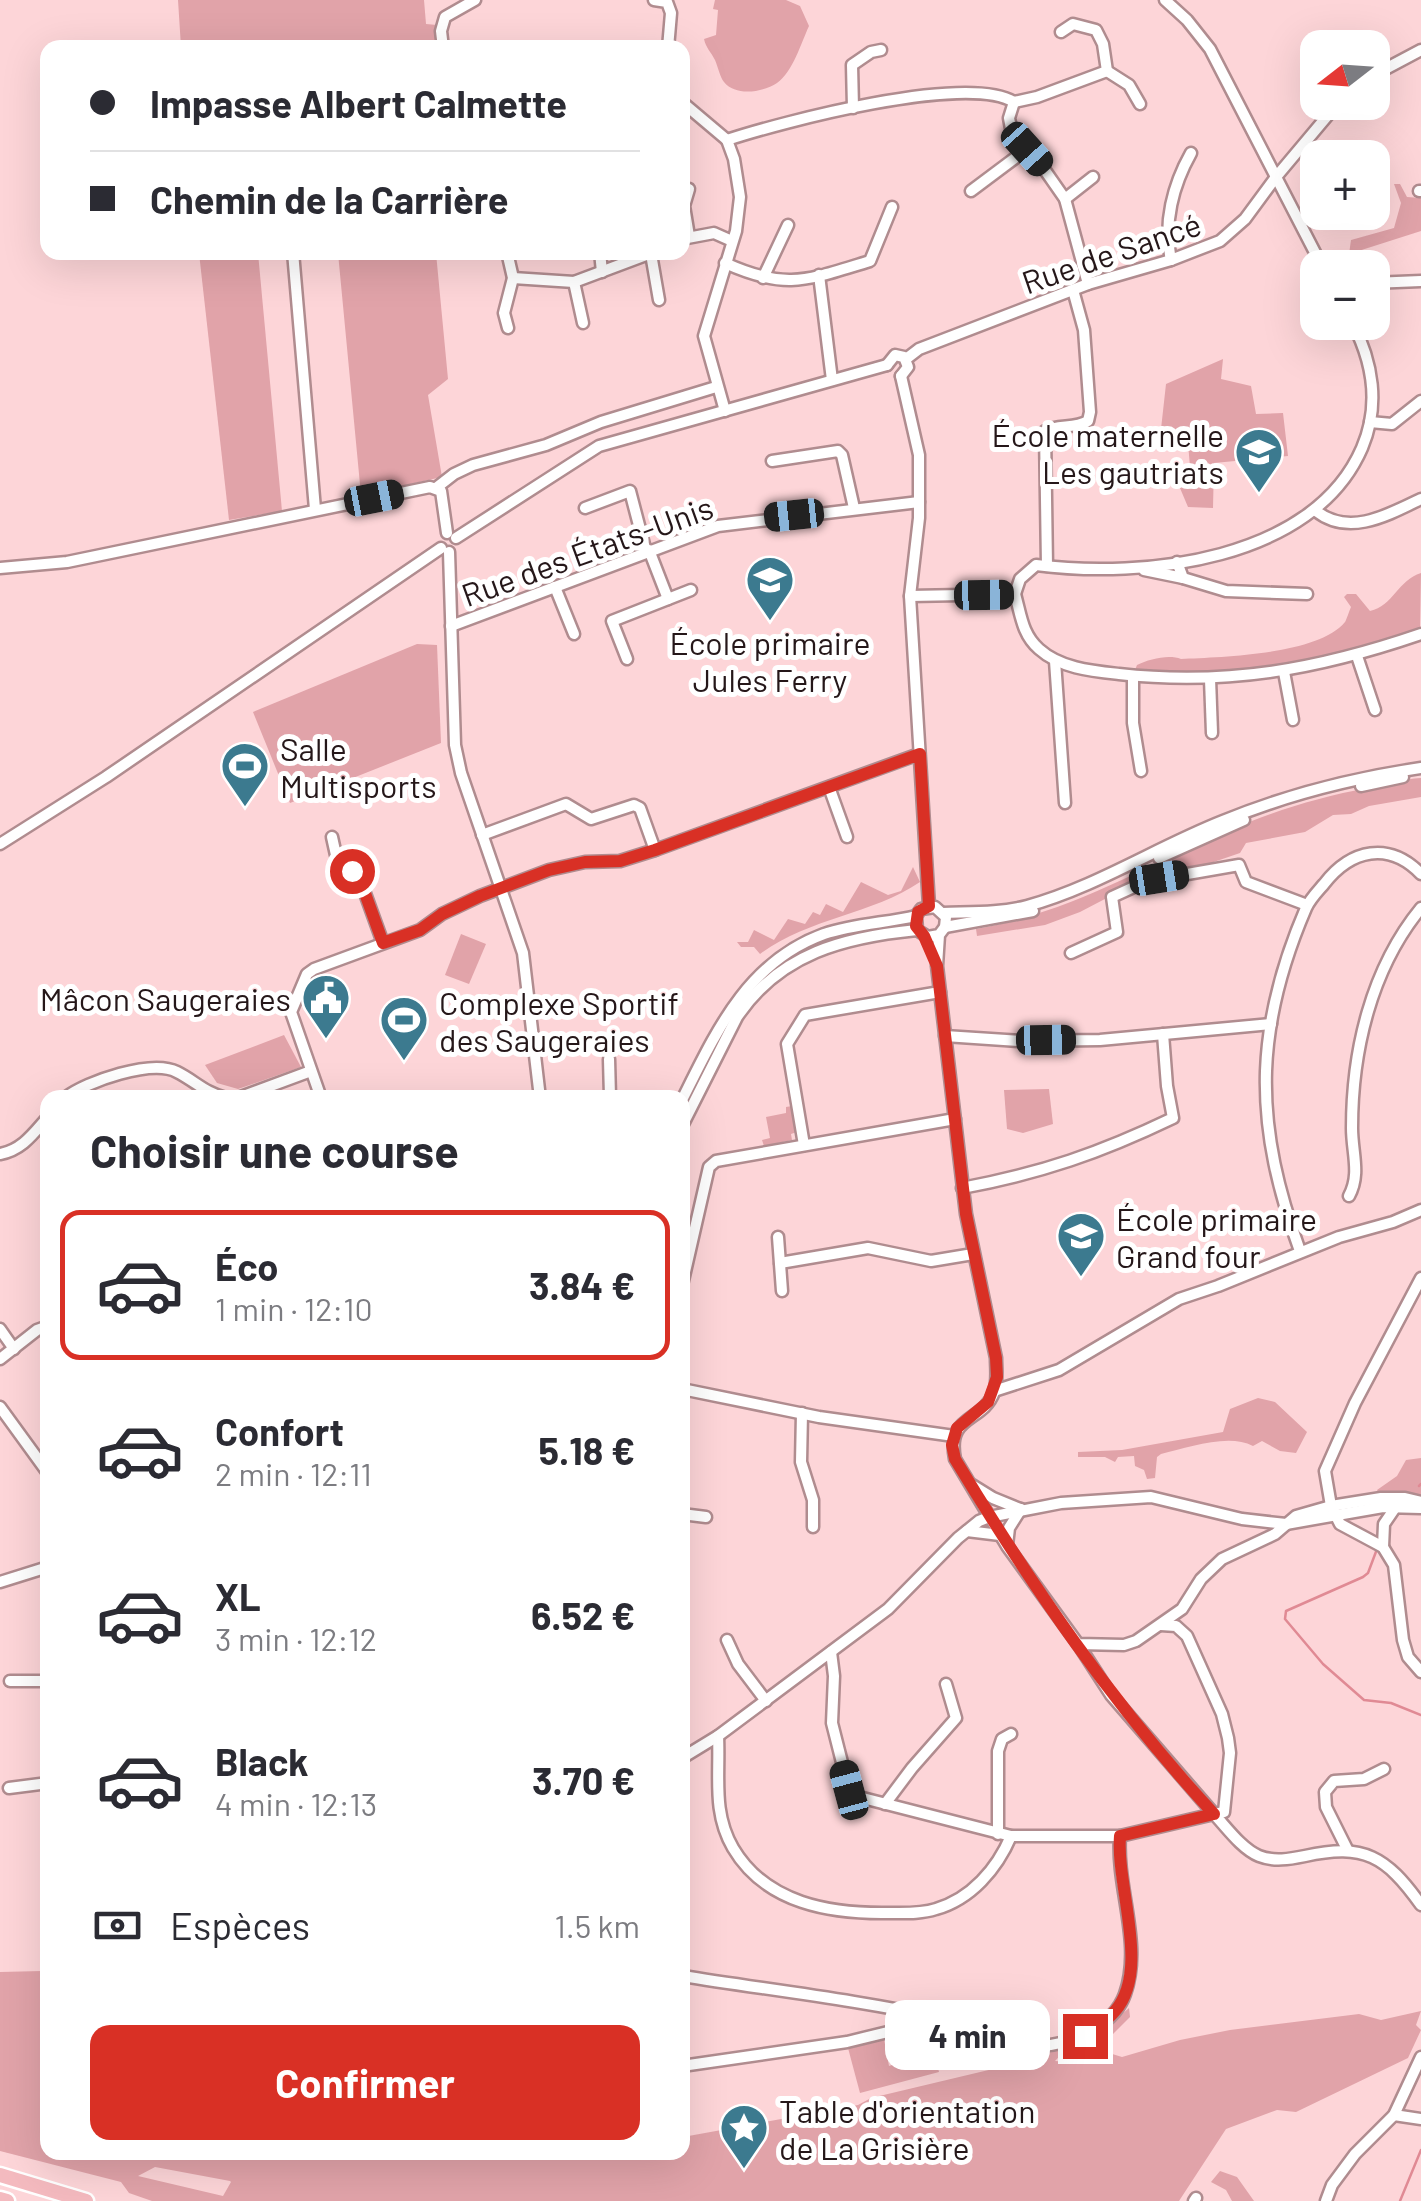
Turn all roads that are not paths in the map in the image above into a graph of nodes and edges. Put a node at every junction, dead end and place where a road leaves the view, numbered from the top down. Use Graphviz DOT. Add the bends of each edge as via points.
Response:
graph roads {
  1 [pos="475,0"];
  2 [pos="654,0"];
  3 [pos="1165,0"];
  4 [pos="1061,32"];
  5 [pos="442,40"];
  6 [pos="669,40"];
  7 [pos="880,50"];
  8 [pos="1421,50"];
  9 [pos="1390,66"];
  10 [pos="1107,71"];
  11 [pos="1014,102"];
  12 [pos="1140,104"];
  13 [pos="853,108"];
  14 [pos="690,109"];
  15 [pos="1324,120"];
  16 [pos="727,140"];
  17 [pos="1027,149"];
  18 [pos="1191,153"];
  19 [pos="1276,176"];
  20 [pos="1093,178"];
  21 [pos="971,191"];
  22 [pos="1065,199"];
  23 [pos="892,207"];
  24 [pos="788,225"];
  25 [pos="690,237"];
  26 [pos="732,241"];
  27 [pos="1314,250"];
  28 [pos="293,260"];
  29 [pos="509,260"];
  30 [pos="601,260"];
  31 [pos="634,260"];
  32 [pos="654,260"];
  33 [pos="1171,260"];
  34 [pos="725,263"];
  35 [pos="602,272"];
  36 [pos="819,275"];
  37 [pos="513,278"];
  38 [pos="762,278"];
  39 [pos="1421,281"];
  40 [pos="574,282"];
  41 [pos="1390,283"];
  42 [pos="1088,284"];
  43 [pos="1073,290"];
  44 [pos="659,300"];
  45 [pos="583,323"];
  46 [pos="508,328"];
  47 [pos="1360,340"];
  48 [pos="906,359"];
  49 [pos="887,365"];
  50 [pos="901,376"];
  51 [pos="832,380"];
  52 [pos="716,387"];
  53 [pos="1421,400"];
  54 [pos="724,410"];
  55 [pos="1370,422"];
  56 [pos="772,460"];
  57 [pos="436,488"];
  58 [pos="1421,499"];
  59 [pos="920,502"];
  60 [pos="585,508"];
  61 [pos="854,508"];
  62 [pos="315,509"];
  63 [pos="1316,511"];
  64 [pos="452,535"];
  65 [pos="445,550"];
  66 [pos="648,551"];
  67 [pos="1178,562"];
  68 [pos="1046,566"];
  69 [pos="0,568"];
  70 [pos="1138,569"];
  71 [pos="1184,578"];
  72 [pos="555,587"];
  73 [pos="692,590"];
  74 [pos="1016,594"];
  75 [pos="1307,594"];
  76 [pos="910,596"];
  77 [pos="668,599"];
  78 [pos="451,626"];
  79 [pos="574,634"];
  80 [pos="1421,634"];
  81 [pos="1358,656"];
  82 [pos="627,659"];
  83 [pos="1055,661"];
  84 [pos="1284,672"];
  85 [pos="1133,676"];
  86 [pos="1210,679"];
  87 [pos="1375,710"];
  88 [pos="1292,720"];
  89 [pos="1212,733"];
  90 [pos="920,754"];
  91 [pos="1141,770"];
  92 [pos="1421,770"];
  93 [pos="829,787"];
  94 [pos="1066,803"];
  95 [pos="482,835"];
  96 [pos="332,837"];
  97 [pos="848,837"];
  98 [pos="0,844"];
  99 [pos="655,850"];
  100 [pos="1421,874"];
  101 [pos="500,887"];
  102 [pos="1307,905"];
  103 [pos="929,906"];
  104 [pos="1421,908"];
  105 [pos="944,913"];
  106 [pos="916,916"];
  107 [pos="942,931"];
  108 [pos="1117,932"];
  109 [pos="920,933"];
  110 [pos="383,943"];
  111 [pos="1118,946"];
  112 [pos="1071,953"];
  113 [pos="937,966"];
  114 [pos="940,992"];
  115 [pos="1272,1024"];
  116 [pos="1163,1034"];
  117 [pos="945,1036"];
  118 [pos="609,1059"];
  119 [pos="312,1071"];
  120 [pos="82,1090"];
  121 [pos="193,1090"];
  122 [pos="260,1090"];
  123 [pos="318,1090"];
  124 [pos="539,1090"];
  125 [pos="610,1090"];
  126 [pos="687,1090"];
  127 [pos="690,1110"];
  128 [pos="955,1118"];
  129 [pos="40,1126"];
  130 [pos="804,1144"];
  131 [pos="0,1154"];
  132 [pos="962,1188"];
  133 [pos="1349,1196"];
  134 [pos="1421,1210"];
  135 [pos="778,1238"];
  136 [pos="690,1250"];
  137 [pos="1300,1251"];
  138 [pos="973,1254"];
  139 [pos="780,1263"];
  140 [pos="1421,1278"];
  141 [pos="782,1291"];
  142 [pos="0,1329"];
  143 [pos="40,1331"];
  144 [pos="14,1348"];
  145 [pos="0,1359"];
  146 [pos="690,1391"];
  147 [pos="994,1391"];
  148 [pos="0,1407"];
  149 [pos="802,1413"];
  150 [pos="954,1436"];
  151 [pos="40,1462"];
  152 [pos="970,1484"];
  153 [pos="1421,1504"];
  154 [pos="1395,1508"];
  155 [pos="1020,1509"];
  156 [pos="1333,1512"];
  157 [pos="690,1515"];
  158 [pos="706,1517"];
  159 [pos="989,1517"];
  160 [pos="1286,1524"];
  161 [pos="813,1527"];
  162 [pos="967,1531"];
  163 [pos="1000,1534"];
  164 [pos="1007,1546"];
  165 [pos="1383,1547"];
  166 [pos="40,1570"];
  167 [pos="0,1582"];
  168 [pos="1160,1625"];
  169 [pos="726,1640"];
  170 [pos="1078,1644"];
  171 [pos="1101,1645"];
  172 [pos="831,1652"];
  173 [pos="1096,1672"];
  174 [pos="1421,1672"];
  175 [pos="10,1681"];
  176 [pos="40,1682"];
  177 [pos="946,1684"];
  178 [pos="766,1701"];
  179 [pos="1011,1734"];
  180 [pos="718,1736"];
  181 [pos="690,1753"];
  182 [pos="1384,1769"];
  183 [pos="40,1784"];
  184 [pos="9,1788"];
  185 [pos="885,1804"];
  186 [pos="1214,1814"];
  187 [pos="998,1834"];
  188 [pos="1011,1836"];
  189 [pos="1120,1836"];
  190 [pos="1347,1849"];
  191 [pos="1396,1872"];
  192 [pos="1421,1887"];
  193 [pos="1421,1904"];
  194 [pos="690,1977"];
  195 [pos="943,2018"];
  196 [pos="1421,2057"];
  197 [pos="690,2065"];
  198 [pos="1394,2115"];
  199 [pos="1421,2119"];
  200 [pos="0,2175"];
  201 [pos="0,2199"];
  202 [pos="7,2201"];
  203 [pos="86,2201"];
  204 [pos="1326,2201"];
  1 -- 5 [label="street" via="445,17"];
  2 -- 6 [label="street" via="667,2"];
  3 -- 19 [label="street" via="1210,49"];
  4 -- 10 [label="street" via="1073,24 1096,30"];
  7 -- 13 [label="street" via="852,65"];
  8 -- 9 [label="street"];
  10 -- 11 [label="street"];
  10 -- 12 [label="street" via="1129,85"];
  11 -- 13 [label="street" via="998,94 962,94"];
  11 -- 17 [label="street" via="1009,125"];
  13 -- 16 [label="street"];
  14 -- 16 [label="street"];
  15 -- 19 [label="street, Rue de Sancé"];
  16 -- 26 [label="street" via="740,197"];
  17 -- 21 [label="street"];
  17 -- 22 [label="street"];
  18 -- 33 [label="street" via="1166,230"];
  19 -- 27 [label="street"];
  19 -- 33 [label="street, Rue de Sancé" via="1235,230"];
  20 -- 22 [label="street"];
  22 -- 42 [label="street"];
  23 -- 36 [label="street" via="870,261"];
  24 -- 38 [label="street"];
  25 -- 26 [label="street" via="714,233"];
  26 -- 34 [label="street"];
  28 -- 62 [label="street"];
  29 -- 37 [label="street"];
  30 -- 35 [label="street"];
  31 -- 35 [label="street"];
  32 -- 44 [label="street"];
  33 -- 42 [label="street, Rue de Sancé"];
  34 -- 38 [label="street"];
  34 -- 52 [label="street" via="704,336"];
  35 -- 40 [label="street"];
  36 -- 38 [label="street"];
  36 -- 51 [label="street"];
  37 -- 40 [label="street"];
  37 -- 46 [label="street" via="504,314"];
  39 -- 41 [label="street"];
  40 -- 45 [label="street"];
  42 -- 43 [label="street, Rue de Sancé"];
  43 -- 48 [label="street, Rue de Sancé"];
  43 -- 68 [label="street" via="1084,330 1090,412 1083,425 1045,431"];
  47 -- 55 [label="street" via="1371,374"];
  48 -- 49 [label="street" via="894,355"];
  48 -- 50 [label="street"];
  49 -- 50 [label="street"];
  49 -- 51 [label="street"];
  50 -- 59 [label="street" via="916,436"];
  51 -- 54 [label="street"];
  52 -- 54 [label="street"];
  52 -- 57 [label="street" via="472,465"];
  53 -- 55 [label="street" via="1392,424"];
  54 -- 64 [label="street" via="599,446"];
  55 -- 63 [label="street" via="1353,468"];
  56 -- 61 [label="street" via="838,450"];
  57 -- 62 [label="street"];
  57 -- 64 [label="street"];
  58 -- 63 [label="street" via="1383,518 1341,524"];
  59 -- 61 [label="street, Rue des États-Unis"];
  59 -- 76 [label="street"];
  60 -- 66 [label="street" via="630,491"];
  61 -- 66 [label="street, Rue des États-Unis" via="736,521"];
  62 -- 69 [label="street" via="67,562"];
  63 -- 67 [label="street" via="1268,538"];
  64 -- 65 [label="street" via="440,538"];
  65 -- 78 [label="street"];
  65 -- 98 [label="street"];
  66 -- 72 [label="street, Rue des États-Unis"];
  66 -- 77 [label="street"];
  67 -- 70 [label="street"];
  67 -- 71 [label="street"];
  68 -- 70 [label="street"];
  68 -- 74 [label="street" via="1028,570"];
  70 -- 71 [label="street"];
  71 -- 75 [label="street" via="1226,592"];
  72 -- 78 [label="street, Rue des États-Unis"];
  72 -- 79 [label="street"];
  73 -- 77 [label="street"];
  74 -- 76 [label="street"];
  74 -- 83 [label="street" via="1026,634"];
  76 -- 90 [label="street"];
  77 -- 82 [label="street" via="612,620"];
  78 -- 95 [label="street" via="456,745"];
  80 -- 81 [label="street"];
  81 -- 84 [label="street"];
  81 -- 87 [label="street"];
  83 -- 85 [label="street"];
  83 -- 94 [label="street"];
  84 -- 86 [label="street"];
  84 -- 88 [label="street"];
  85 -- 86 [label="street"];
  85 -- 91 [label="street"];
  86 -- 89 [label="street"];
  90 -- 93 [label="street"];
  90 -- 103 [label="street"];
  92 -- 105 [label="street" via="1278,800 1024,906"];
  92 -- 107 [label="street" via="1274,808 1069,899"];
  93 -- 97 [label="street"];
  93 -- 99 [label="street"];
  95 -- 99 [label="street" via="566,804 591,820 634,805"];
  95 -- 101 [label="street"];
  96 -- 110 [label="street" via="336,854 362,885"];
  99 -- 101 [label="street" via="620,861 567,864"];
  100 -- 102 [label="street" via="1394,855 1359,854"];
  101 -- 110 [label="street"];
  101 -- 124 [label="street" via="523,952"];
  102 -- 108 [label="street" via="1246,882 1239,865 1147,881 1112,897"];
  102 -- 115 [label="street"];
  103 -- 105 [label="street"];
  103 -- 106 [label="street"];
  104 -- 133 [label="street" via="1392,951 1361,1034 1352,1129 1358,1180"];
  105 -- 107 [label="street"];
  106 -- 109 [label="street"];
  106 -- 126 [label="street" via="824,934 790,951 746,988"];
  107 -- 109 [label="street"];
  107 -- 113 [label="street"];
  108 -- 111 [label="street"];
  108 -- 112 [label="street"];
  109 -- 113 [label="street"];
  109 -- 127 [label="street" via="829,945 777,973 737,1017"];
  110 -- 119 [label="street" via="307,974 291,1012"];
  113 -- 114 [label="street"];
  114 -- 117 [label="street"];
  114 -- 130 [label="street" via="805,1016 787,1044"];
  115 -- 116 [label="street"];
  115 -- 137 [label="street" via="1266,1073 1271,1151"];
  116 -- 117 [label="street" via="1020,1041"];
  116 -- 132 [label="street" via="1173,1118 1054,1168"];
  117 -- 128 [label="street"];
  118 -- 125 [label="street"];
  119 -- 122 [label="street"];
  119 -- 123 [label="street"];
  120 -- 121 [label="street" via="151,1067 176,1071"];
  128 -- 130 [label="street"];
  128 -- 132 [label="street"];
  129 -- 131 [label="street"];
  130 -- 136 [label="street" via="727,1158 709,1168"];
  132 -- 138 [label="street"];
  134 -- 137 [label="street"];
  135 -- 139 [label="street"];
  137 -- 147 [label="street" via="1179,1298 1059,1370"];
  138 -- 139 [label="street" via="931,1261 868,1248"];
  138 -- 147 [label="street" via="996,1358"];
  139 -- 141 [label="street"];
  140 -- 156 [label="street" via="1329,1457 1325,1471"];
  142 -- 144 [label="street"];
  143 -- 144 [label="street"];
  144 -- 145 [label="street"];
  146 -- 149 [label="street"];
  147 -- 150 [label="street"];
  148 -- 151 [label="street"];
  149 -- 150 [label="street"];
  149 -- 161 [label="street" via="801,1462"];
  150 -- 152 [label="street" via="955,1459"];
  152 -- 155 [label="street"];
  152 -- 159 [label="street"];
  153 -- 154 [label="street"];
  153 -- 156 [label="street" via="1380,1498"];
  154 -- 156 [label="street"];
  154 -- 165 [label="street" via="1384,1524"];
  155 -- 159 [label="street"];
  155 -- 160 [label="street" via="1151,1497"];
  155 -- 164 [label="street"];
  156 -- 160 [label="street"];
  156 -- 165 [label="street" via="1340,1524"];
  157 -- 158 [label="street"];
  159 -- 162 [label="street"];
  159 -- 163 [label="street"];
  160 -- 168 [label="street" via="1212,1568 1182,1609"];
  162 -- 163 [label="street"];
  162 -- 172 [label="street" via="888,1609"];
  163 -- 164 [label="street"];
  164 -- 170 [label="street"];
  165 -- 174 [label="street" via="1398,1582 1408,1657"];
  166 -- 167 [label="street"];
  168 -- 171 [label="street" via="1136,1642"];
  168 -- 186 [label="street" via="1176,1626 1187,1636 1222,1714 1230,1753 1224,1812"];
  169 -- 178 [label="street"];
  170 -- 171 [label="street"];
  170 -- 173 [label="street"];
  171 -- 173 [label="street"];
  172 -- 178 [label="street"];
  172 -- 185 [label="street" via="832,1723 849,1790"];
  173 -- 186 [label="street"];
  175 -- 176 [label="street"];
  177 -- 185 [label="street" via="956,1718"];
  178 -- 180 [label="street"];
  179 -- 187 [label="street" via="998,1751"];
  180 -- 181 [label="street"];
  180 -- 188 [label="street" via="718,1812 734,1849 756,1876 804,1904 870,1914 936,1909 981,1883"];
  182 -- 190 [label="street" via="1329,1784 1326,1807"];
  183 -- 184 [label="street"];
  185 -- 187 [label="street"];
  186 -- 189 [label="street"];
  186 -- 190 [label="street" via="1262,1858"];
  187 -- 188 [label="street"];
  188 -- 189 [label="street"];
  189 -- 195 [label="street" via="1131,1969 1116,2011 1085,2036 1036,2046"];
  190 -- 191 [label="street"];
  191 -- 192 [label="street"];
  191 -- 193 [label="street"];
  194 -- 195 [label="street"];
  195 -- 197 [label="street" via="847,2042"];
  196 -- 198 [label="street"];
  198 -- 199 [label="street"];
  198 -- 204 [label="street" via="1355,2154"];
  200 -- 203 [label="highway"];
  201 -- 202 [label="highway"];
}
